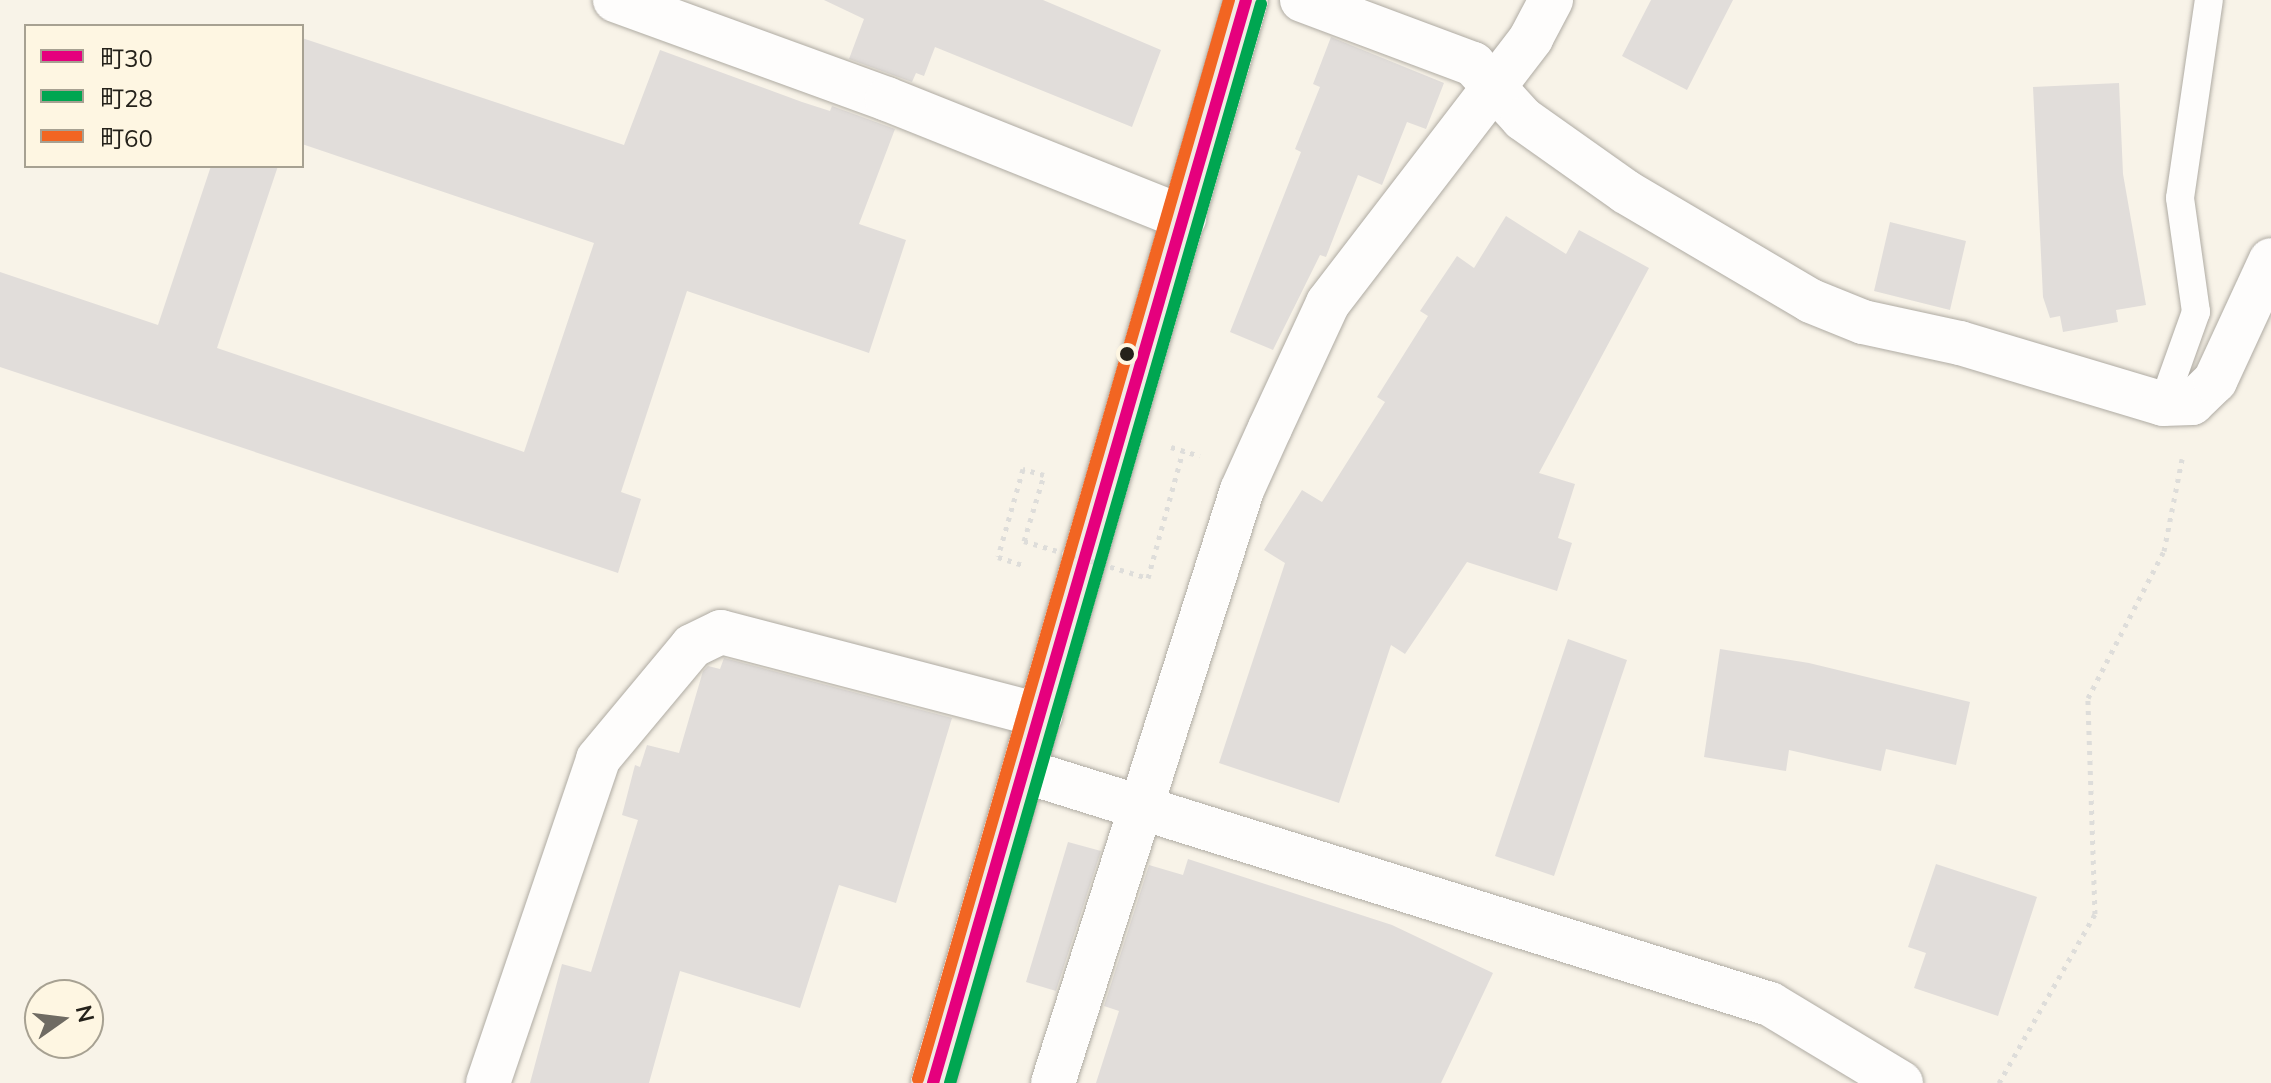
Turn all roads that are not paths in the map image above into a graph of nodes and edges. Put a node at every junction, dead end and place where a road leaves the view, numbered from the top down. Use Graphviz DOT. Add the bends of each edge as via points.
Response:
graph roads {
  1 [pos="615,0"];
  2 [pos="1246,0"];
  3 [pos="1302,0"];
  4 [pos="1551,0"];
  5 [pos="2209,0"];
  6 [pos="1493,88"];
  7 [pos="1184,218"];
  8 [pos="2271,260"];
  9 [pos="2178,403"];
  10 [pos="1040,715"];
  11 [pos="1024,771"];
  12 [pos="1144,804"];
  13 [pos="488,1083"];
  14 [pos="933,1083"];
  15 [pos="1053,1083"];
  16 [pos="1901,1083"];
  1 -- 7 [label="street" via="887,99"];
  2 -- 7 [label="main road"];
  3 -- 6 [label="street" via="1473,64"];
  4 -- 6 [label="street"];
  5 -- 9 [label="lane" via="2180,198 2196,312"];
  6 -- 9 [label="street" via="1523,119 1626,192 1811,301 1863,322"];
  6 -- 12 [label="street" via="1328,303 1242,490"];
  7 -- 10 [label="main road"];
  8 -- 9 [label="street" via="2215,381"];
  10 -- 11 [label="main road"];
  10 -- 13 [label="street" via="721,632 692,646 598,759"];
  11 -- 12 [label="street"];
  11 -- 14 [label="main road"];
  12 -- 15 [label="street"];
  12 -- 16 [label="street" via="1770,1004"];
}
